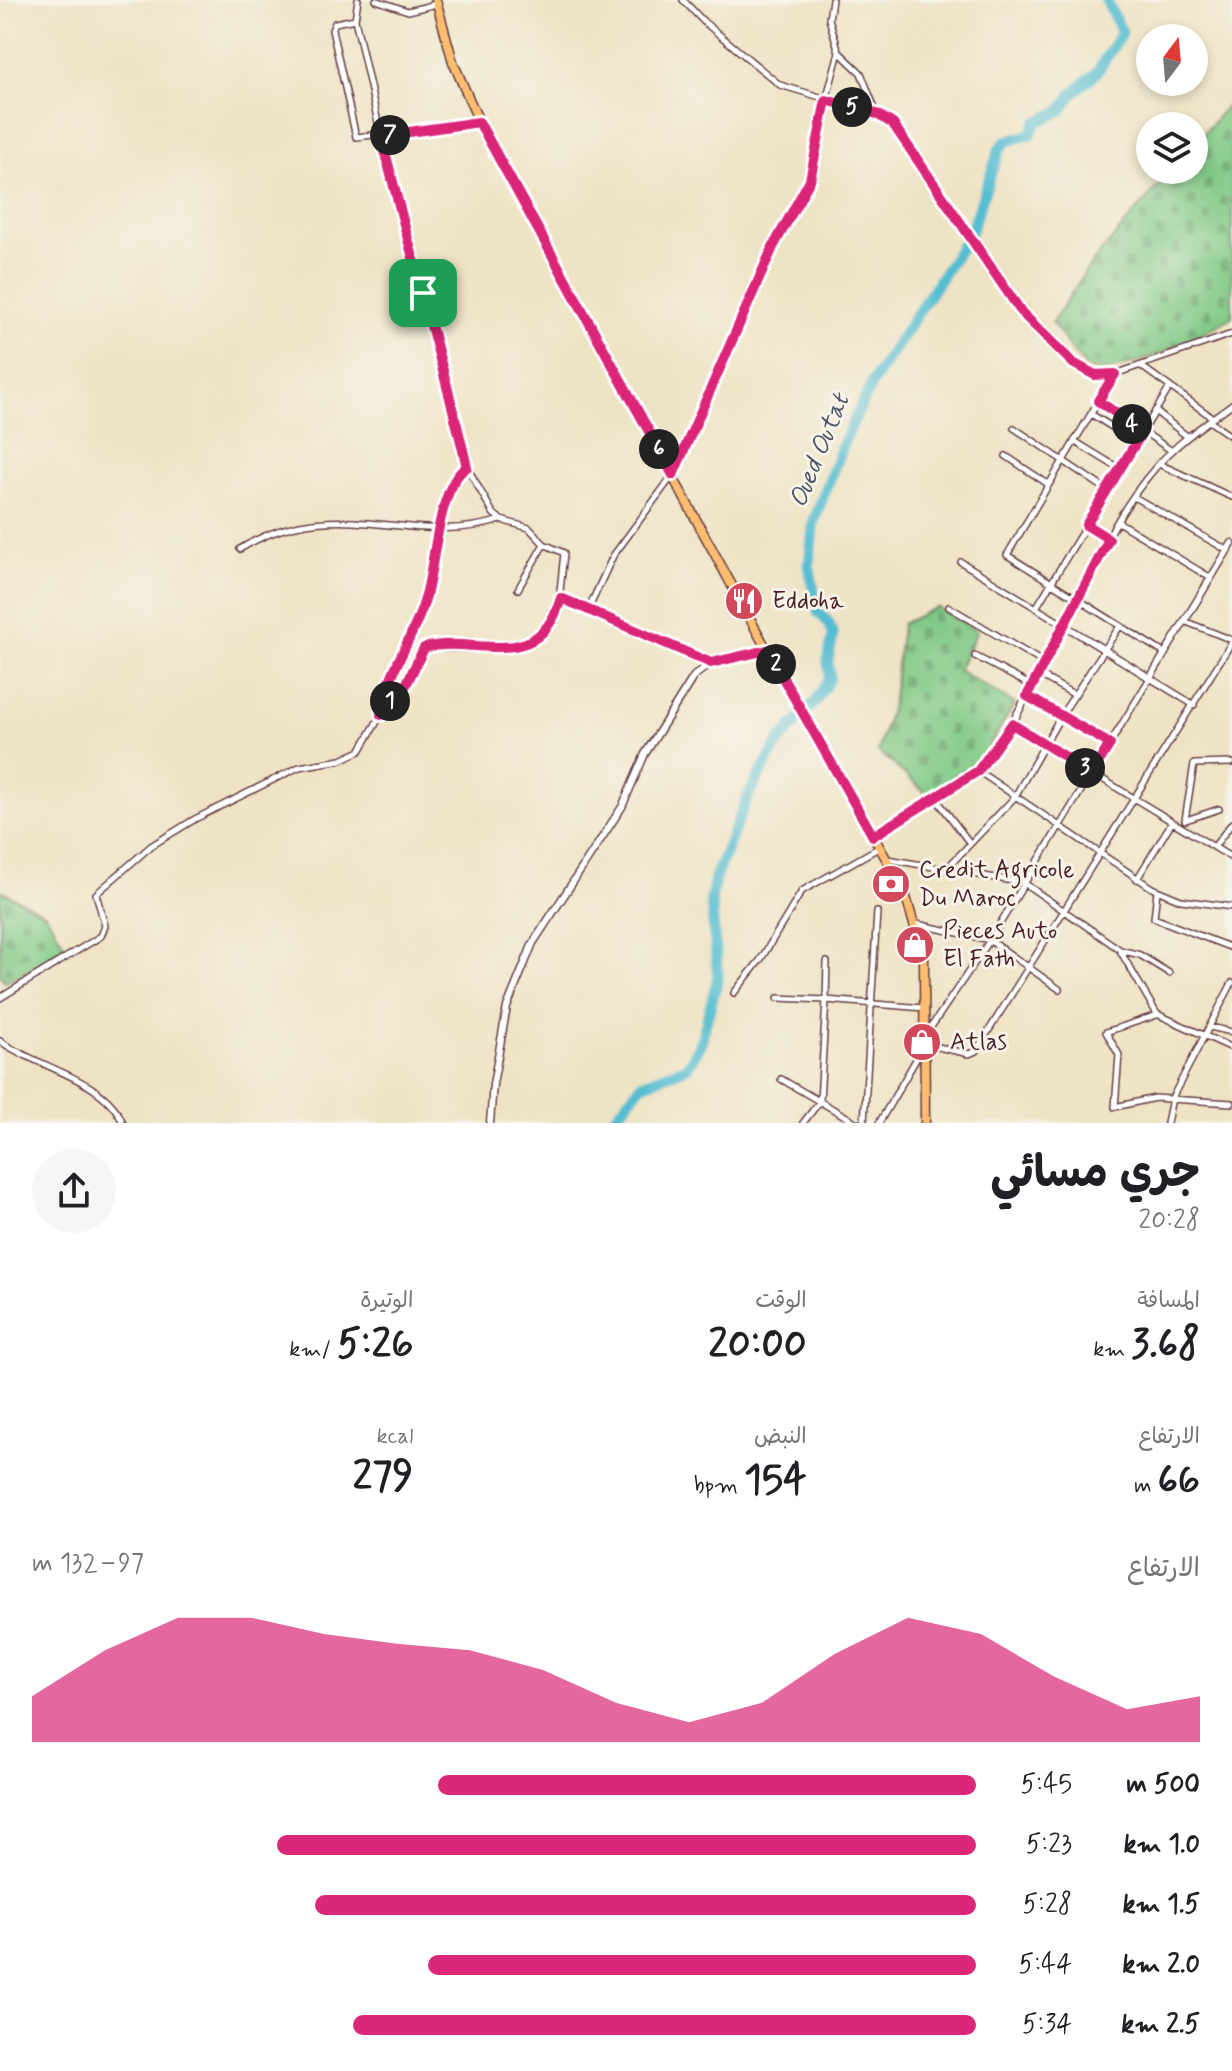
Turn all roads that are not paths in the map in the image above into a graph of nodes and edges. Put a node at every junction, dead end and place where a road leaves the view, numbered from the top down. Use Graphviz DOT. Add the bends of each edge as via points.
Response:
graph roads {
  1 [pos="358,0"];
  2 [pos="376,0"];
  3 [pos="683,0"];
  4 [pos="832,0"];
  5 [pos="437,2"];
  6 [pos="355,19"];
  7 [pos="839,52"];
  8 [pos="826,100"];
  9 [pos="877,114"];
  10 [pos="479,122"];
  11 [pos="381,136"];
  12 [pos="1232,334"];
  13 [pos="1140,365"];
  14 [pos="1115,374"];
  15 [pos="1170,387"];
  16 [pos="1098,401"];
  17 [pos="1232,404"];
  18 [pos="1155,411"];
  19 [pos="1091,414"];
  20 [pos="1211,420"];
  21 [pos="1014,428"];
  22 [pos="1143,431"];
  23 [pos="1188,437"];
  24 [pos="1232,437"];
  25 [pos="1074,441"];
  26 [pos="1136,442"];
  27 [pos="1172,451"];
  28 [pos="1006,456"];
  29 [pos="1062,460"];
  30 [pos="1159,464"];
  31 [pos="467,467"];
  32 [pos="1120,469"];
  33 [pos="673,475"];
  34 [pos="1048,484"];
  35 [pos="1107,490"];
  36 [pos="1134,497"];
  37 [pos="1232,497"];
  38 [pos="501,520"];
  39 [pos="1118,522"];
  40 [pos="1086,525"];
  41 [pos="441,530"];
  42 [pos="1109,539"];
  43 [pos="544,544"];
  44 [pos="1230,547"];
  45 [pos="240,549"];
  46 [pos="961,562"];
  47 [pos="1211,578"];
  48 [pos="1051,584"];
  49 [pos="518,589"];
  50 [pos="561,598"];
  51 [pos="1076,599"];
  52 [pos="949,607"];
  53 [pos="589,608"];
  54 [pos="1036,608"];
  55 [pos="1184,621"];
  56 [pos="1064,625"];
  57 [pos="1120,626"];
  58 [pos="1232,641"];
  59 [pos="767,650"];
  60 [pos="1105,651"];
  61 [pos="1164,653"];
  62 [pos="975,656"];
  63 [pos="711,663"];
  64 [pos="1044,663"];
  65 [pos="1038,674"];
  66 [pos="1150,678"];
  67 [pos="1032,686"];
  68 [pos="1075,695"];
  69 [pos="1027,696"];
  70 [pos="1194,705"];
  71 [pos="1062,714"];
  72 [pos="381,715"];
  73 [pos="1012,724"];
  74 [pos="1110,744"];
  75 [pos="1046,745"];
  76 [pos="1232,763"];
  77 [pos="978,771"];
  78 [pos="1092,773"];
  79 [pos="935,797"];
  80 [pos="1014,798"];
  81 [pos="1133,798"];
  82 [pos="1219,809"];
  83 [pos="1185,820"];
  84 [pos="1172,822"];
  85 [pos="1232,823"];
  86 [pos="1179,826"];
  87 [pos="1060,828"];
  88 [pos="873,836"];
  89 [pos="969,842"];
  90 [pos="880,847"];
  91 [pos="1214,847"];
  92 [pos="1100,853"];
  93 [pos="887,858"];
  94 [pos="1232,858"];
  95 [pos="947,868"];
  96 [pos="1137,879"];
  97 [pos="1024,883"];
  98 [pos="1157,891"];
  99 [pos="1232,907"];
  100 [pos="1065,909"];
  101 [pos="877,912"];
  102 [pos="917,924"];
  103 [pos="990,940"];
  104 [pos="1232,948"];
  105 [pos="1119,949"];
  106 [pos="827,962"];
  107 [pos="1027,966"];
  108 [pos="1169,973"];
  109 [pos="1232,983"];
  110 [pos="1059,989"];
  111 [pos="734,993"];
  112 [pos="0,998"];
  113 [pos="778,998"];
  114 [pos="826,1000"];
  115 [pos="872,1004"];
  116 [pos="925,1008"];
  117 [pos="1157,1014"];
  118 [pos="1210,1027"];
  119 [pos="1232,1032"];
  120 [pos="1205,1037"];
  121 [pos="925,1040"];
  122 [pos="0,1041"];
  123 [pos="1232,1048"];
  124 [pos="781,1079"];
  125 [pos="1172,1098"];
  126 [pos="820,1101"];
  127 [pos="1232,1103"];
  128 [pos="123,1123"];
  129 [pos="490,1123"];
  130 [pos="803,1123"];
  131 [pos="857,1123"];
  132 [pos="864,1123"];
  133 [pos="879,1123"];
  134 [pos="925,1123"];
  135 [pos="1167,1123"];
  1 -- 6 [label="street"];
  2 -- 5 [label="street" via="408,11"];
  3 -- 8 [label="street" via="780,85"];
  4 -- 7 [label="street" via="829,19"];
  5 -- 10 [label="main road" via="453,62"];
  6 -- 11 [label="street"];
  6 -- 11 [label="street" via="335,23 332,30 354,134"];
  7 -- 8 [label="street"];
  7 -- 9 [label="street" via="861,73"];
  8 -- 9 [label="street"];
  8 -- 33 [label="street" via="810,180 773,247"];
  9 -- 14 [label="street" via="893,124 1022,313 1073,363 1095,375"];
  10 -- 11 [label="street"];
  10 -- 33 [label="main road"];
  11 -- 31 [label="street"];
  12 -- 13 [label="street"];
  13 -- 14 [label="street"];
  13 -- 15 [label="street"];
  14 -- 16 [label="street"];
  15 -- 18 [label="street"];
  15 -- 20 [label="street"];
  16 -- 19 [label="street"];
  16 -- 22 [label="street"];
  17 -- 20 [label="street"];
  18 -- 22 [label="street"];
  18 -- 23 [label="street"];
  19 -- 25 [label="street"];
  19 -- 26 [label="street"];
  20 -- 23 [label="street"];
  20 -- 24 [label="street"];
  21 -- 29 [label="street"];
  22 -- 26 [label="street"];
  22 -- 27 [label="street"];
  23 -- 27 [label="street"];
  25 -- 29 [label="street"];
  25 -- 32 [label="street"];
  26 -- 32 [label="street"];
  27 -- 30 [label="street"];
  28 -- 34 [label="street"];
  29 -- 34 [label="street"];
  29 -- 35 [label="street"];
  30 -- 36 [label="street"];
  30 -- 37 [label="street"];
  31 -- 38 [label="street"];
  31 -- 41 [label="street" via="451,482"];
  32 -- 35 [label="street"];
  33 -- 53 [label="street" via="613,556"];
  33 -- 59 [label="main road"];
  34 -- 48 [label="street" via="1007,555"];
  35 -- 40 [label="street"];
  36 -- 39 [label="street"];
  36 -- 44 [label="street"];
  38 -- 41 [label="street"];
  38 -- 43 [label="street" via="529,528"];
  39 -- 42 [label="street"];
  39 -- 47 [label="street"];
  40 -- 42 [label="street"];
  40 -- 48 [label="street"];
  41 -- 45 [label="street" via="370,520 314,523 280,527"];
  41 -- 72 [label="street" via="427,596"];
  42 -- 51 [label="street"];
  43 -- 49 [label="street"];
  43 -- 50 [label="street" via="565,556"];
  44 -- 47 [label="street"];
  46 -- 54 [label="street"];
  47 -- 55 [label="street"];
  48 -- 51 [label="street"];
  48 -- 54 [label="street"];
  50 -- 53 [label="street"];
  50 -- 72 [label="street" via="553,619 527,642 494,649 424,648 406,685"];
  51 -- 56 [label="street"];
  51 -- 57 [label="street"];
  52 -- 64 [label="street"];
  53 -- 63 [label="street"];
  54 -- 56 [label="street"];
  55 -- 58 [label="street"];
  55 -- 61 [label="street"];
  56 -- 60 [label="street"];
  56 -- 64 [label="street"];
  57 -- 60 [label="street"];
  57 -- 61 [label="street"];
  58 -- 70 [label="street"];
  59 -- 63 [label="street"];
  59 -- 88 [label="main road"];
  60 -- 66 [label="street"];
  60 -- 68 [label="street"];
  61 -- 66 [label="street"];
  62 -- 67 [label="street"];
  63 -- 129 [label="street" via="694,676 657,735 622,807 525,956 503,1026"];
  64 -- 65 [label="street"];
  65 -- 67 [label="street"];
  65 -- 68 [label="street"];
  66 -- 70 [label="street"];
  66 -- 74 [label="street"];
  67 -- 69 [label="street"];
  68 -- 71 [label="street"];
  69 -- 71 [label="street"];
  69 -- 73 [label="street"];
  70 -- 81 [label="street"];
  71 -- 74 [label="street"];
  71 -- 75 [label="street"];
  72 -- 112 [label="street" via="360,751 287,772 158,841 96,894 105,926 101,936"];
  73 -- 75 [label="street"];
  73 -- 77 [label="street"];
  74 -- 78 [label="street"];
  75 -- 78 [label="street"];
  75 -- 80 [label="street"];
  76 -- 83 [label="street" via="1194,764"];
  77 -- 79 [label="street"];
  77 -- 80 [label="street"];
  78 -- 81 [label="street"];
  78 -- 87 [label="street"];
  79 -- 88 [label="street"];
  79 -- 89 [label="street"];
  80 -- 87 [label="street"];
  80 -- 89 [label="street"];
  81 -- 84 [label="street"];
  81 -- 92 [label="street"];
  82 -- 83 [label="street"];
  83 -- 86 [label="street"];
  84 -- 86 [label="street"];
  84 -- 96 [label="street"];
  85 -- 91 [label="street"];
  86 -- 91 [label="street"];
  87 -- 92 [label="street"];
  87 -- 97 [label="street"];
  88 -- 90 [label="main road"];
  89 -- 95 [label="street"];
  90 -- 93 [label="main road"];
  90 -- 111 [label="street" via="802,891"];
  91 -- 94 [label="street"];
  92 -- 96 [label="street"];
  92 -- 100 [label="street"];
  93 -- 95 [label="street"];
  93 -- 102 [label="main road"];
  95 -- 97 [label="street"];
  96 -- 98 [label="street"];
  97 -- 100 [label="street"];
  97 -- 103 [label="street"];
  98 -- 99 [label="street"];
  98 -- 104 [label="street" via="1154,918"];
  100 -- 105 [label="street"];
  100 -- 107 [label="street"];
  101 -- 115 [label="street"];
  102 -- 103 [label="street"];
  102 -- 116 [label="main road"];
  103 -- 107 [label="street"];
  103 -- 121 [label="street"];
  105 -- 108 [label="street"];
  105 -- 117 [label="street"];
  106 -- 114 [label="street"];
  107 -- 110 [label="street"];
  107 -- 121 [label="street" via="973,1054"];
  109 -- 118 [label="street"];
  113 -- 114 [label="street"];
  114 -- 115 [label="street"];
  114 -- 126 [label="street"];
  115 -- 116 [label="street"];
  115 -- 132 [label="street"];
  116 -- 121 [label="main road"];
  117 -- 120 [label="street"];
  117 -- 125 [label="street" via="1107,1031 1119,1055 1115,1107"];
  118 -- 119 [label="street"];
  118 -- 120 [label="street"];
  120 -- 123 [label="street"];
  120 -- 125 [label="street"];
  121 -- 133 [label="street"];
  121 -- 134 [label="main road"];
  122 -- 128 [label="street" via="91,1089 113,1105"];
  124 -- 126 [label="street"];
  125 -- 127 [label="street"];
  125 -- 135 [label="street"];
  126 -- 130 [label="street"];
  126 -- 131 [label="street"];
}
